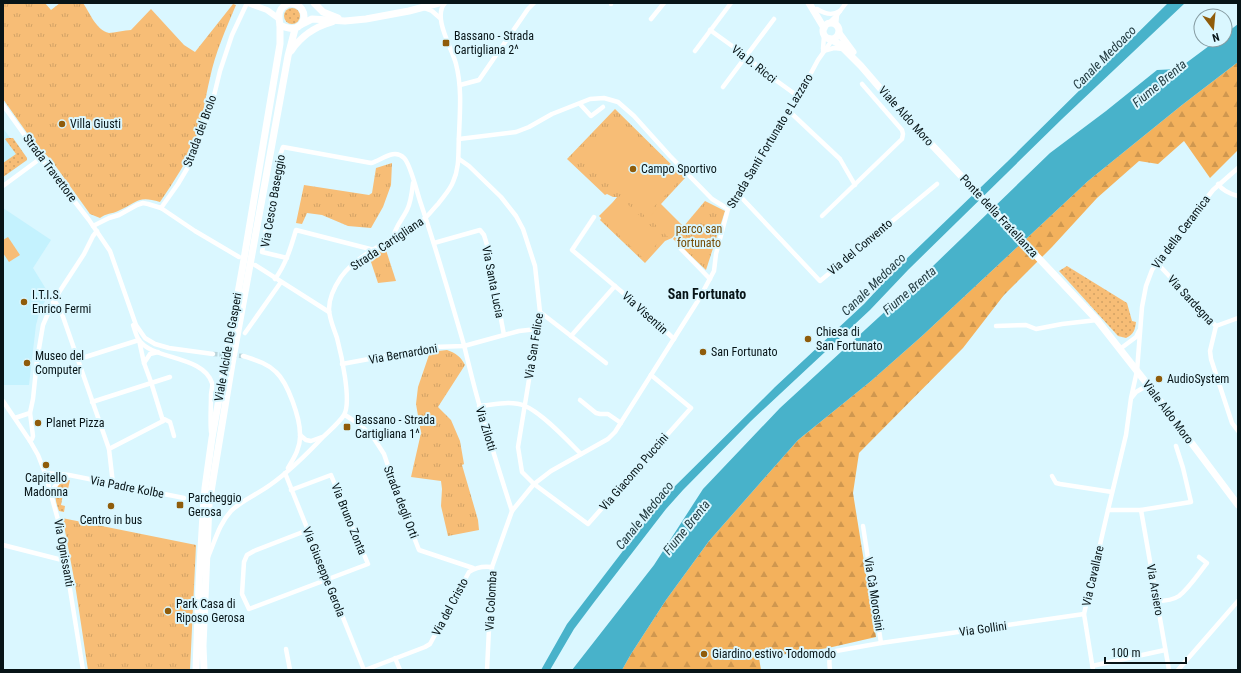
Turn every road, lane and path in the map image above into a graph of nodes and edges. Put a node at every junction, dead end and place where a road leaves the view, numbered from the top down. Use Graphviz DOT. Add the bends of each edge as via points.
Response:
graph roads {
  1 [pos="247,3"];
  2 [pos="314,3"];
  3 [pos="439,3"];
  4 [pos="445,3"];
  5 [pos="534,3"];
  6 [pos="664,3"];
  7 [pos="731,3"];
  8 [pos="810,3"];
  9 [pos="846,3"];
  10 [pos="285,5"];
  11 [pos="428,5"];
  12 [pos="300,7"];
  13 [pos="818,9"];
  14 [pos="267,10"];
  15 [pos="842,10"];
  16 [pos="837,15"];
  17 [pos="440,18"];
  18 [pos="774,18"];
  19 [pos="651,19"];
  20 [pos="319,20"];
  21 [pos="338,21"];
  22 [pos="345,21"];
  23 [pos="279,22"];
  24 [pos="302,24"];
  25 [pos="829,25"];
  26 [pos="295,29"];
  27 [pos="710,30"];
  28 [pos="839,33"];
  29 [pos="827,37"];
  30 [pos="844,49"];
  31 [pos="823,51"];
  32 [pos="695,52"];
  33 [pos="288,56"];
  34 [pos="746,56"];
  35 [pos="861,66"];
  36 [pos="862,84"];
  37 [pos="460,85"];
  38 [pos="723,87"];
  39 [pos="799,97"];
  40 [pos="580,104"];
  41 [pos="3,105"];
  42 [pos="603,107"];
  43 [pos="790,112"];
  44 [pos="459,139"];
  45 [pos="41,158"];
  46 [pos="459,159"];
  47 [pos="951,165"];
  48 [pos="1238,168"];
  49 [pos="413,181"];
  50 [pos="937,184"];
  51 [pos="1218,184"];
  52 [pos="855,185"];
  53 [pos="3,186"];
  54 [pos="739,195"];
  55 [pos="1238,196"];
  56 [pos="161,208"];
  57 [pos="728,209"];
  58 [pos="822,216"];
  59 [pos="594,217"];
  60 [pos="426,218"];
  61 [pos="93,226"];
  62 [pos="97,232"];
  63 [pos="394,238"];
  64 [pos="434,243"];
  65 [pos="681,249"];
  66 [pos="374,250"];
  67 [pos="110,251"];
  68 [pos="239,257"];
  69 [pos="287,258"];
  70 [pos="1156,263"];
  71 [pos="255,265"];
  72 [pos="1048,267"];
  73 [pos="276,279"];
  74 [pos="710,279"];
  75 [pos="281,282"];
  76 [pos="616,286"];
  77 [pos="54,300"];
  78 [pos="329,312"];
  79 [pos="540,312"];
  80 [pos="1238,318"];
  81 [pos="1096,320"];
  82 [pos="996,326"];
  83 [pos="1216,326"];
  84 [pos="537,329"];
  85 [pos="1140,330"];
  86 [pos="245,334"];
  87 [pos="504,335"];
  88 [pos="571,336"];
  89 [pos="674,339"];
  90 [pos="139,340"];
  91 [pos="464,346"];
  92 [pos="1120,349"];
  93 [pos="159,352"];
  94 [pos="213,354"];
  95 [pos="243,356"];
  96 [pos="79,359"];
  97 [pos="144,362"];
  98 [pos="606,363"];
  99 [pos="342,364"];
  100 [pos="1137,371"];
  101 [pos="651,375"];
  102 [pos="170,377"];
  103 [pos="152,382"];
  104 [pos="1148,385"];
  105 [pos="1131,398"];
  106 [pos="580,400"];
  107 [pos="3,401"];
  108 [pos="92,402"];
  109 [pos="524,405"];
  110 [pos="479,406"];
  111 [pos="30,413"];
  112 [pos="345,414"];
  113 [pos="15,418"];
  114 [pos="163,421"];
  115 [pos="621,423"];
  116 [pos="1238,431"];
  117 [pos="300,434"];
  118 [pos="174,436"];
  119 [pos="323,437"];
  120 [pos="212,438"];
  121 [pos="30,441"];
  122 [pos="1176,446"];
  123 [pos="109,449"];
  124 [pos="581,454"];
  125 [pos="45,473"];
  126 [pos="285,473"];
  127 [pos="69,475"];
  128 [pos="1052,476"];
  129 [pos="113,484"];
  130 [pos="534,484"];
  131 [pos="291,490"];
  132 [pos="1112,492"];
  133 [pos="51,494"];
  134 [pos="184,498"];
  135 [pos="1238,505"];
  136 [pos="1108,510"];
  137 [pos="1141,510"];
  138 [pos="512,511"];
  139 [pos="864,526"];
  140 [pos="308,530"];
  141 [pos="3,545"];
  142 [pos="1199,557"];
  143 [pos="207,560"];
  144 [pos="66,561"];
  145 [pos="492,567"];
  146 [pos="473,568"];
  147 [pos="328,579"];
  148 [pos="1157,601"];
  149 [pos="1238,601"];
  150 [pos="1084,614"];
  151 [pos="881,643"];
  152 [pos="286,650"];
  153 [pos="1165,650"];
  154 [pos="395,658"];
  155 [pos="1093,668"];
  156 [pos="83,670"];
  157 [pos="196,670"];
  158 [pos="204,670"];
  159 [pos="290,670"];
  160 [pos="365,670"];
  161 [pos="400,670"];
  162 [pos="487,670"];
  163 [pos="830,670"];
  164 [pos="1169,670"];
  165 [pos="1178,670"];
  1 -- 14 [label="street"];
  1 -- 56 [label="street, Strada del Brolo" via="232,35 210,112 191,162"];
  2 -- 22 [label="main road" via="323,12"];
  3 -- 11 [label="main road"];
  4 -- 17 [label="street"];
  5 -- 37 [label="street" via="479,80"];
  6 -- 19 [label="street"];
  7 -- 27 [label="street"];
  8 -- 13 [label="main road"];
  8 -- 25 [label="main road"];
  9 -- 15 [label="street"];
  10 -- 12 [label="main road" via="294,4"];
  10 -- 14 [label="street"];
  10 -- 23 [label="main road, Viale Alcide De Gasperi" via="280,10"];
  11 -- 17 [label="street"];
  11 -- 22 [label="main road" via="386,16"];
  12 -- 20 [label="main road"];
  12 -- 24 [label="main road" via="304,18"];
  13 -- 15 [label="street" via="825,14"];
  13 -- 25 [label="main road"];
  14 -- 23 [label="street"];
  15 -- 16 [label="street"];
  16 -- 25 [label="street"];
  16 -- 25 [label="street"];
  17 -- 37 [label="street, Strada Cartigliana" via="456,64"];
  18 -- 34 [label="street"];
  20 -- 21 [label="main road"];
  20 -- 24 [label="main road" via="312,19"];
  21 -- 22 [label="main road"];
  21 -- 33 [label="main road" via="322,25 307,33"];
  23 -- 26 [label="main road" via="288,29"];
  23 -- 120 [label="main road, Viale Alcide De Gasperi" via="280,44"];
  24 -- 26 [label="main road"];
  25 -- 28 [label="main road" via="838,28"];
  25 -- 29 [label="main road" via="823,33"];
  26 -- 33 [label="main road, Viale Alcide De Gasperi"];
  27 -- 32 [label="street"];
  27 -- 34 [label="street, Via D. Ricci"];
  28 -- 29 [label="main road, Strada Santi Fortunato e Lazzaro" via="836,38"];
  28 -- 35 [label="main road, Viale Aldo Moro"];
  29 -- 30 [label="main road, Viale Aldo Moro"];
  29 -- 31 [label="street, Strada Santi Fortunato e Lazzaro" via="830,43"];
  30 -- 31 [label="street"];
  30 -- 35 [label="main road, Viale Aldo Moro"];
  31 -- 39 [label="street, Strada Santi Fortunato e Lazzaro"];
  33 -- 143 [label="main road, Viale Alcide De Gasperi" via="223,414 209,504"];
  34 -- 38 [label="street"];
  34 -- 39 [label="street, Via D. Ricci"];
  35 -- 47 [label="main road, Viale Aldo Moro"];
  36 -- 52 [label="street" via="903,134 902,139"];
  37 -- 44 [label="street, Strada Cartigliana"];
  39 -- 43 [label="street, Strada Santi Fortunato e Lazzaro"];
  40 -- 42 [label="street" via="591,116"];
  40 -- 44 [label="street" via="552,114 516,132"];
  40 -- 57 [label="street" via="590,99 604,98 618,102 712,199"];
  41 -- 45 [label="street, Strada Travettore"];
  43 -- 52 [label="street" via="840,159"];
  43 -- 54 [label="street, Strada Santi Fortunato e Lazzaro"];
  44 -- 46 [label="street, Strada Cartigliana"];
  45 -- 53 [label="street"];
  45 -- 61 [label="street, Strada Travettore"];
  46 -- 60 [label="street, Strada Cartigliana" via="452,184"];
  46 -- 79 [label="street, Via San Felice" via="502,197 519,222 530,246 535,266"];
  47 -- 72 [label="main road, Ponte della Fratellanza"];
  48 -- 51 [label="street, Via della Ceramica"];
  49 -- 60 [label="street, Via Cesco Baseggio"];
  49 -- 63 [label="street" via="408,210 395,230"];
  49 -- 69 [label="street, Via Cesco Baseggio" via="409,165 405,158 398,154 385,156 371,163 283,147 262,252"];
  50 -- 54 [label="street, Via del Convento" via="820,281"];
  51 -- 55 [label="street" via="1228,193"];
  51 -- 70 [label="street, Via della Ceramica"];
  52 -- 58 [label="street"];
  54 -- 57 [label="street, Strada Santi Fortunato e Lazzaro"];
  56 -- 61 [label="street" via="143,203"];
  56 -- 68 [label="street"];
  57 -- 74 [label="street, Strada Santi Fortunato e Lazzaro"];
  59 -- 76 [label="street, Via Visentin" via="572,250"];
  60 -- 63 [label="street, Strada Cartigliana"];
  60 -- 64 [label="street, Via Zilotti"];
  61 -- 62 [label="street, Strada Travettore"];
  62 -- 67 [label="street, Strada Travettore"];
  62 -- 77 [label="street"];
  63 -- 66 [label="street, Strada Cartigliana"];
  64 -- 87 [label="street, Via Santa Lucia" via="480,230 484,235"];
  64 -- 91 [label="street, Via Zilotti"];
  65 -- 74 [label="street"];
  66 -- 69 [label="street" via="296,230"];
  66 -- 78 [label="street, Strada Cartigliana" via="342,276 331,297"];
  67 -- 90 [label="street"];
  67 -- 94 [label="street" via="136,325 145,338 154,344 169,348"];
  69 -- 73 [label="street"];
  70 -- 83 [label="street, Via Sardegna"];
  70 -- 85 [label="street, Via della Ceramica" via="1144,295"];
  71 -- 73 [label="street"];
  72 -- 81 [label="main road, Viale Aldo Moro"];
  73 -- 75 [label="street"];
  74 -- 89 [label="street, Strada Santi Fortunato e Lazzaro"];
  75 -- 78 [label="street"];
  75 -- 86 [label="street"];
  76 -- 88 [label="street, Via Visentin"];
  76 -- 89 [label="street, Via Visentin"];
  77 -- 96 [label="street" via="61,311"];
  77 -- 111 [label="street" via="43,325"];
  78 -- 99 [label="street, Strada Cartigliana"];
  79 -- 84 [label="street, Via San Felice"];
  79 -- 88 [label="street"];
  80 -- 83 [label="street"];
  81 -- 82 [label="street" via="1036,329 1026,325"];
  81 -- 92 [label="main road, Viale Aldo Moro"];
  83 -- 116 [label="street, Via Sardegna" via="1210,351 1211,359 1232,423"];
  84 -- 87 [label="street"];
  84 -- 109 [label="street, Via San Felice"];
  85 -- 92 [label="street" via="1136,337"];
  85 -- 100 [label="street, Via della Ceramica"];
  87 -- 91 [label="street"];
  88 -- 98 [label="street"];
  89 -- 101 [label="street, Strada Santi Fortunato e Lazzaro"];
  90 -- 93 [label="street"];
  90 -- 96 [label="street"];
  90 -- 97 [label="street"];
  91 -- 99 [label="street, Via Bernardoni" via="434,347"];
  91 -- 110 [label="street, Via Zilotti"];
  92 -- 100 [label="main road, Viale Aldo Moro"];
  93 -- 97 [label="street" via="150,354"];
  93 -- 120 [label="street" via="200,368 207,374 212,383"];
  95 -- 117 [label="street" via="262,362 276,372 288,390"];
  96 -- 108 [label="street"];
  97 -- 103 [label="street"];
  99 -- 112 [label="street, Strada Cartigliana" via="347,402"];
  100 -- 104 [label="main road, Viale Aldo Moro"];
  100 -- 105 [label="street, Via Cavallare"];
  101 -- 115 [label="street, Strada Santi Fortunato e Lazzaro"];
  101 -- 130 [label="street, Via Giacomo Puccini" via="690,408 588,524"];
  102 -- 103 [label="street"];
  103 -- 108 [label="street"];
  103 -- 114 [label="street"];
  104 -- 105 [label="street"];
  104 -- 135 [label="main road, Viale Aldo Moro"];
  105 -- 132 [label="street, Via Cavallare" via="1124,448"];
  106 -- 115 [label="street" via="596,413 608,414"];
  107 -- 113 [label="street, Via Ognissanti"];
  108 -- 123 [label="street"];
  109 -- 110 [label="street" via="506,403"];
  109 -- 124 [label="street" via="537,413"];
  109 -- 130 [label="street, Via San Felice" via="518,448 522,472"];
  110 -- 138 [label="street, Via Zilotti"];
  111 -- 113 [label="street"];
  111 -- 121 [label="street" via="33,436"];
  112 -- 119 [label="street"];
  112 -- 146 [label="street, Strada degli Orti" via="373,437 384,454 419,550"];
  113 -- 121 [label="street, Via Ognissanti"];
  114 -- 118 [label="street" via="164,419 170,422"];
  114 -- 123 [label="street"];
  115 -- 124 [label="street, Strada Santi Fortunato e Lazzaro" via="608,439"];
  117 -- 119 [label="street" via="306,440"];
  117 -- 126 [label="street" via="295,457"];
  119 -- 126 [label="street"];
  120 -- 157 [label="main road, Viale Alcide De Gasperi" via="205,488 198,583"];
  121 -- 125 [label="street, Via Ognissanti"];
  122 -- 137 [label="street" via="1184,468 1191,502"];
  123 -- 129 [label="street"];
  124 -- 130 [label="street, Strada Santi Fortunato e Lazzaro"];
  125 -- 127 [label="street, Via Padre Kolbe"];
  125 -- 133 [label="street, Via Ognissanti"];
  126 -- 131 [label="street, Via Giuseppe Gerola"];
  126 -- 143 [label="street" via="232,510 219,528"];
  127 -- 129 [label="street, Via Padre Kolbe"];
  127 -- 133 [label="street" via="56,484"];
  128 -- 132 [label="street" via="1056,483"];
  129 -- 134 [label="street, Via Padre Kolbe"];
  130 -- 138 [label="street, Strada Santi Fortunato e Lazzaro"];
  131 -- 140 [label="street, Via Giuseppe Gerola"];
  131 -- 147 [label="street, Via Bruno Zonta" via="331,475 368,564"];
  132 -- 136 [label="street, Via Cavallare"];
  133 -- 144 [label="street, Via Ognissanti"];
  136 -- 137 [label="street"];
  136 -- 150 [label="street, Via Cavallare"];
  137 -- 148 [label="street, Via Arsiero"];
  138 -- 145 [label="street, Via Colomba"];
  139 -- 151 [label="street, Via Cà Morosini"];
  140 -- 147 [label="street, Via Giuseppe Gerola"];
  140 -- 147 [label="street" via="247,555 244,562 242,594 249,609"];
  141 -- 144 [label="street"];
  142 -- 148 [label="street" via="1207,563 1187,587 1178,596"];
  143 -- 158 [label="main road, Viale Alcide De Gasperi"];
  144 -- 156 [label="street, Via Ognissanti"];
  145 -- 146 [label="street, Via del Cristo"];
  145 -- 162 [label="street, Via Colomba"];
  146 -- 154 [label="street, Via del Cristo" via="465,576 430,644"];
  147 -- 160 [label="street, Via Giuseppe Gerola"];
  148 -- 153 [label="street, Via Arsiero"];
  149 -- 165 [label="street"];
  150 -- 151 [label="street, Via Gollini"];
  150 -- 155 [label="street, Via Cavallare"];
  151 -- 163 [label="street, Via Cà Morosini" via="836,651 829,661"];
  152 -- 159 [label="street"];
  153 -- 155 [label="street, Via Cavallare"];
  153 -- 164 [label="street, Via Arsiero"];
  154 -- 160 [label="street, Via del Cristo"];
  154 -- 161 [label="street"];
}
